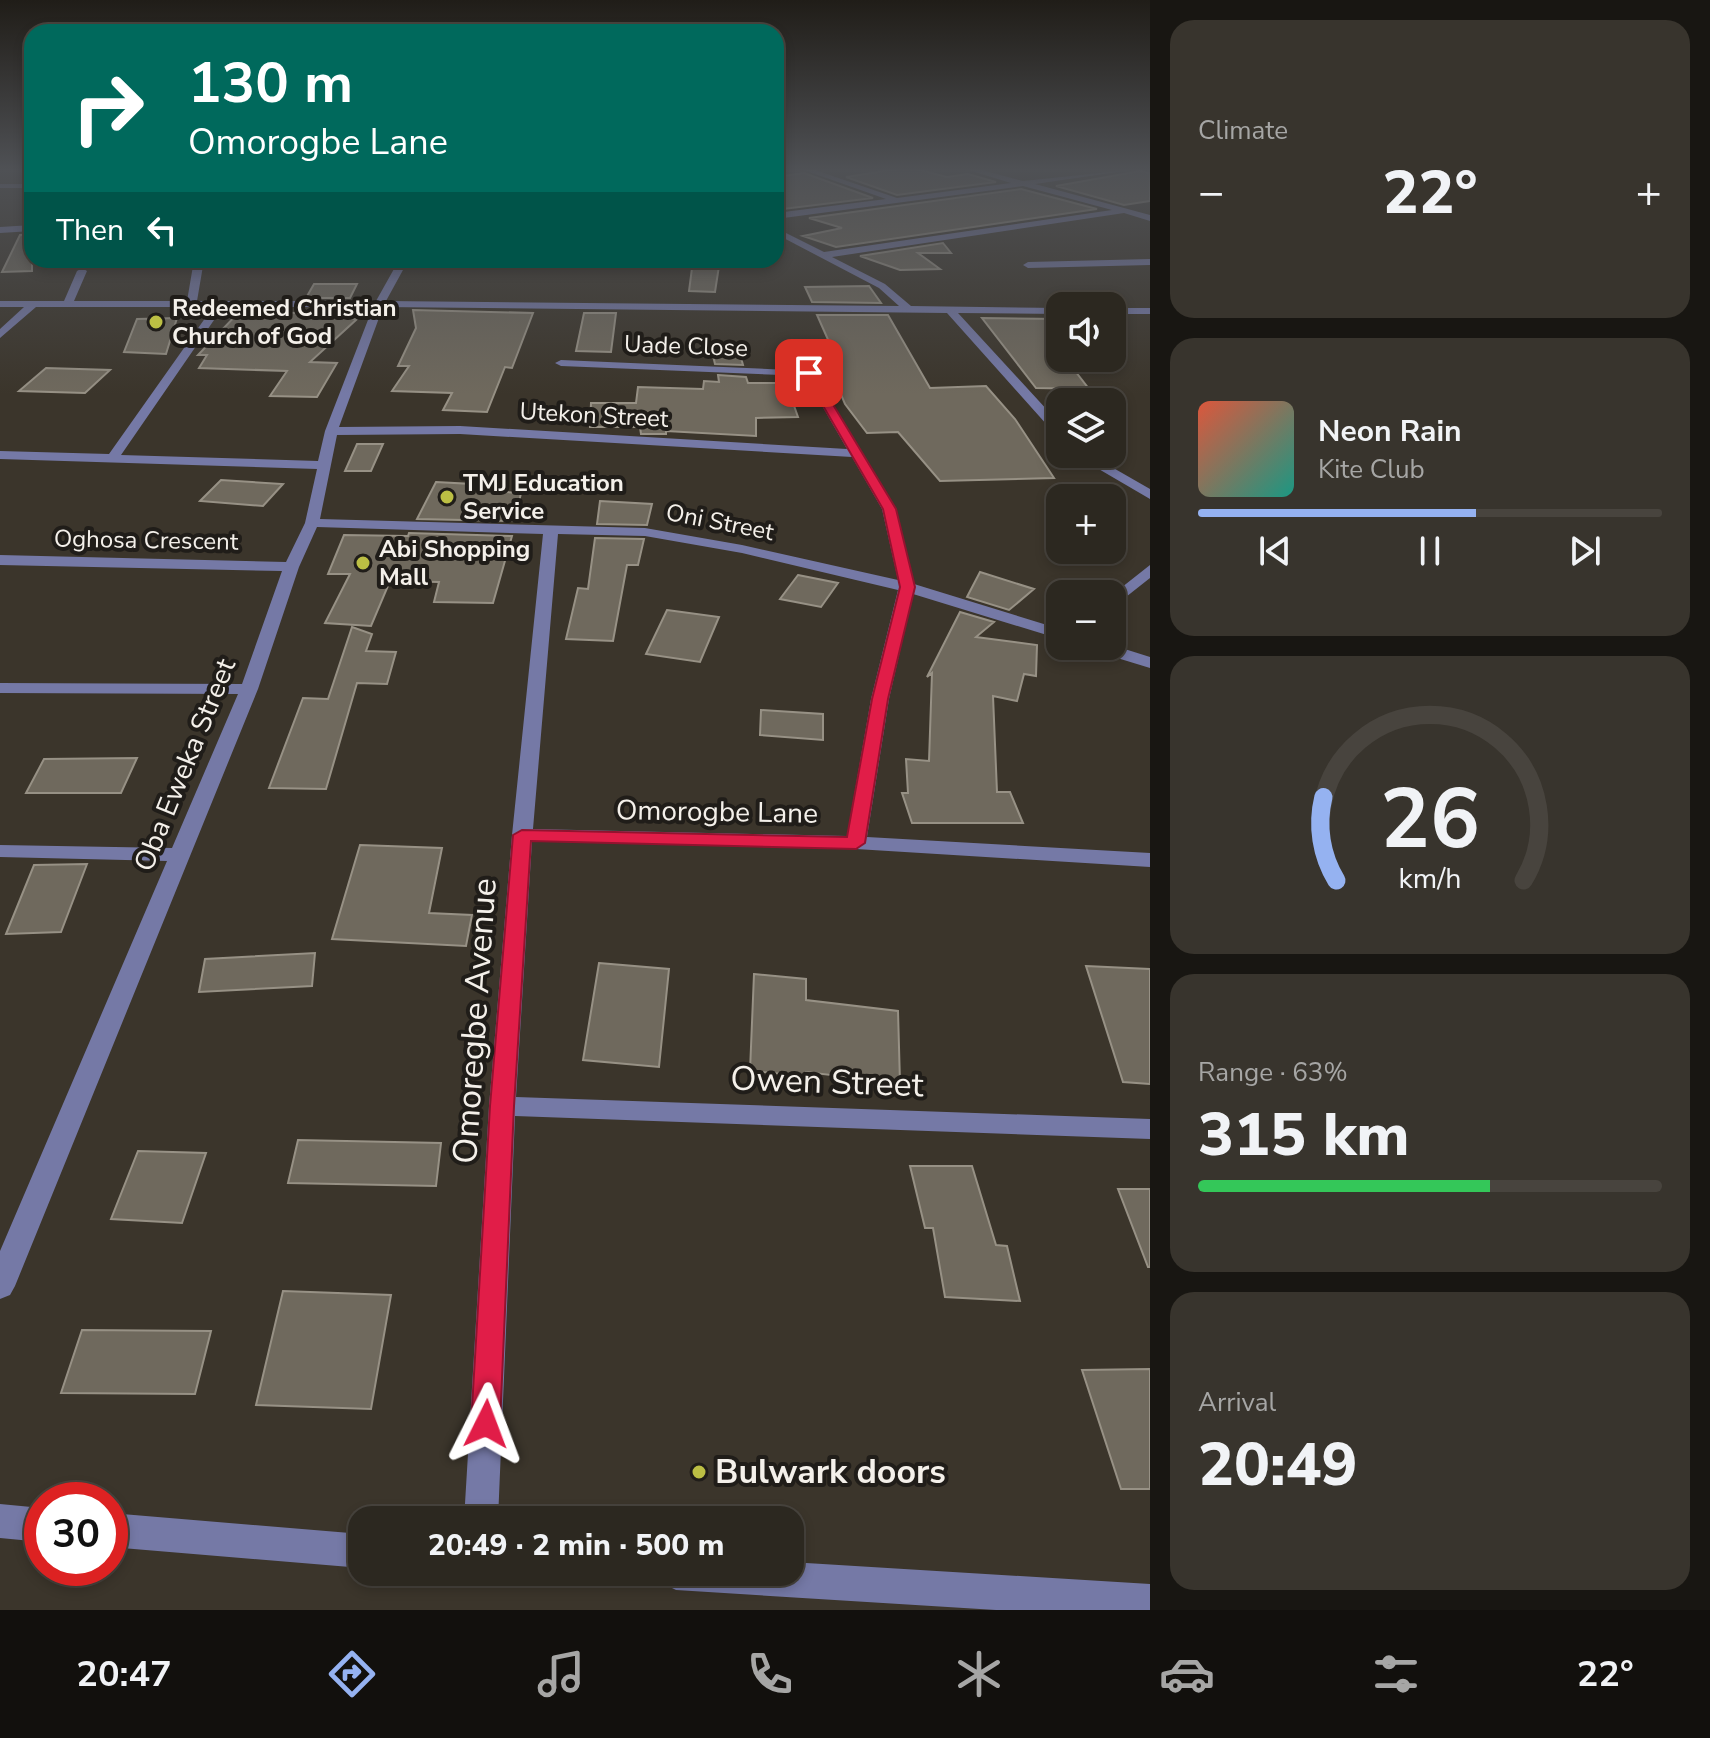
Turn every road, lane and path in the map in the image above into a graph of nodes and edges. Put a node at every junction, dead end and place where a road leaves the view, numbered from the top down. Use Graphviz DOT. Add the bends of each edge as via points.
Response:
graph roads {
  1 [pos="803,244"];
  2 [pos="899,244"];
  3 [pos="825,255"];
  4 [pos="1150,262"];
  5 [pos="1028,265"];
  6 [pos="198,268"];
  7 [pos="400,268"];
  8 [pos="82,271"];
  9 [pos="0,304"];
  10 [pos="33,304"];
  11 [pos="68,304"];
  12 [pos="191,304"];
  13 [pos="220,304"];
  14 [pos="379,304"];
  15 [pos="910,311"];
  16 [pos="951,311"];
  17 [pos="1046,311"];
  18 [pos="1126,311"];
  19 [pos="1150,311"];
  20 [pos="0,335"];
  21 [pos="561,363"];
  22 [pos="1046,416"];
  23 [pos="331,431"];
  24 [pos="855,453"];
  25 [pos="0,455"];
  26 [pos="112,459"];
  27 [pos="324,465"];
  28 [pos="1104,468"];
  29 [pos="1150,495"];
  30 [pos="312,523"];
  31 [pos="551,528"];
  32 [pos="0,560"];
  33 [pos="291,567"];
  34 [pos="1150,570"];
  35 [pos="907,587"];
  36 [pos="1126,591"];
  37 [pos="1046,630"];
  38 [pos="1126,655"];
  39 [pos="1150,663"];
  40 [pos="0,688"];
  41 [pos="249,689"];
  42 [pos="522,835"];
  43 [pos="856,843"];
  44 [pos="0,851"];
  45 [pos="179,855"];
  46 [pos="1150,860"];
  47 [pos="502,1106"];
  48 [pos="1150,1129"];
  49 [pos="0,1286"];
  50 [pos="482,1506"];
  51 [pos="0,1521"];
  52 [pos="24,1523"];
  53 [pos="128,1532"];
  54 [pos="348,1550"];
  55 [pos="804,1580"];
  56 [pos="1150,1602"];
  1 -- 3 [label="street"];
  2 -- 3 [label="street"];
  3 -- 15 [label="street" via="882,286"];
  4 -- 5 [label="street"];
  6 -- 12 [label="street"];
  7 -- 14 [label="street, Oba Eweka Street"];
  8 -- 11 [label="street"];
  9 -- 10 [label="street"];
  10 -- 11 [label="street"];
  10 -- 20 [label="street"];
  11 -- 12 [label="street"];
  12 -- 13 [label="street"];
  13 -- 14 [label="street"];
  13 -- 26 [label="street"];
  14 -- 15 [label="street"];
  14 -- 23 [label="street, Oba Eweka Street"];
  15 -- 16 [label="street"];
  16 -- 17 [label="street"];
  16 -- 22 [label="street"];
  18 -- 19 [label="street"];
  21 -- 24 [label="street, Uade Close" via="809,373"];
  23 -- 24 [label="street, Utekon Street" via="460,430"];
  23 -- 27 [label="street, Oba Eweka Street"];
  24 -- 35 [label="street" via="889,509"];
  25 -- 26 [label="street"];
  26 -- 27 [label="street"];
  27 -- 30 [label="street, Oba Eweka Street"];
  28 -- 29 [label="street"];
  30 -- 31 [label="street, Oni Street"];
  30 -- 33 [label="street, Oba Eweka Street"];
  31 -- 35 [label="street, Oni Street" via="645,532"];
  31 -- 42 [label="street, Omoregbe Avenue"];
  32 -- 33 [label="street, Oghosa Crescent"];
  33 -- 41 [label="street, Oba Eweka Street"];
  34 -- 36 [label="street"];
  35 -- 37 [label="street, Oni Street"];
  35 -- 43 [label="street" via="880,699"];
  38 -- 39 [label="street"];
  40 -- 41 [label="street"];
  41 -- 45 [label="street, Oba Eweka Street"];
  42 -- 43 [label="street, Omorogbe Lane"];
  42 -- 47 [label="street, Omoregbe Avenue"];
  43 -- 46 [label="street, Omorogbe Lane"];
  44 -- 45 [label="street"];
  45 -- 49 [label="street, Oba Eweka Street"];
  47 -- 48 [label="street, Owen Street"];
  47 -- 50 [label="street, Omoregbe Avenue"];
  51 -- 52 [label="street"];
  53 -- 54 [label="street"];
  55 -- 56 [label="street"];
}
